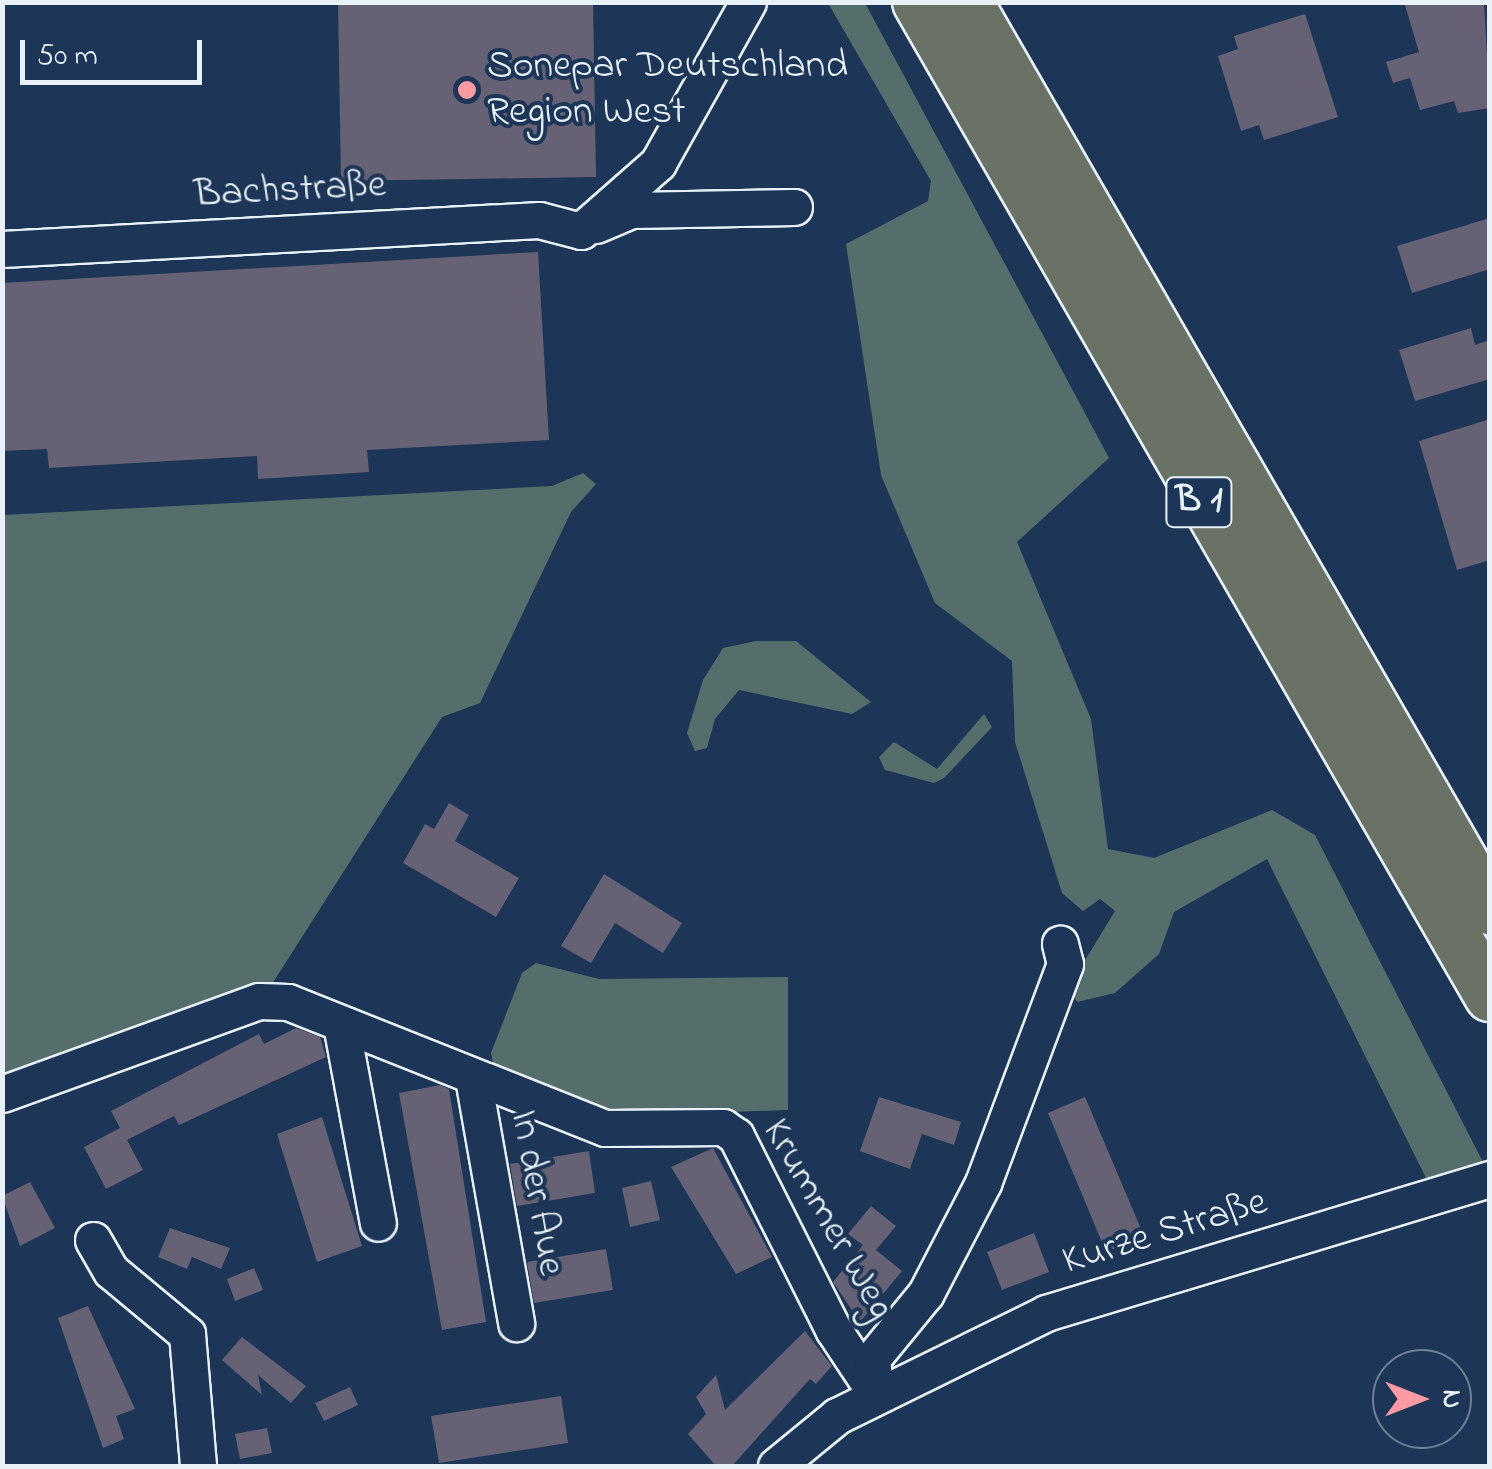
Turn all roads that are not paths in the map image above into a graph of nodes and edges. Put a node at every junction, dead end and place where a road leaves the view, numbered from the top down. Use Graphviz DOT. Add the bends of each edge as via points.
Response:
graph roads {
  1 [pos="748,2"];
  2 [pos="918,2"];
  3 [pos="968,2"];
  4 [pos="794,208"];
  5 [pos="581,231"];
  6 [pos="2,249"];
  7 [pos="1490,909"];
  8 [pos="1060,944"];
  9 [pos="1490,996"];
  10 [pos="342,1024"];
  11 [pos="473,1078"];
  12 [pos="2,1094"];
  13 [pos="1490,1179"];
  14 [pos="378,1223"];
  15 [pos="93,1240"];
  16 [pos="516,1324"];
  17 [pos="876,1394"];
  18 [pos="198,1466"];
  19 [pos="776,1466"];
  1 -- 5 [label="street" via="658,162"];
  2 -- 9 [label="highway, B 1"];
  3 -- 7 [label="highway, B 1"];
  4 -- 5 [label="street" via="632,210"];
  5 -- 6 [label="street, Bachstraße" via="539,220"];
  8 -- 17 [label="street" via="1065,964 983,1183 926,1293 872,1360"];
  10 -- 11 [label="street, Krummer Weg"];
  10 -- 12 [label="street, Krummer Weg" via="288,1002 258,1002"];
  10 -- 14 [label="street"];
  11 -- 16 [label="street, In der Aue"];
  11 -- 17 [label="street, Krummer Weg" via="605,1128 723,1126 736,1136 834,1329"];
  13 -- 17 [label="street, Kurze Straße" via="1046,1312"];
  15 -- 18 [label="street" via="111,1271 187,1334"];
  17 -- 19 [label="street, Kurze Straße" via="816,1429"];
}
